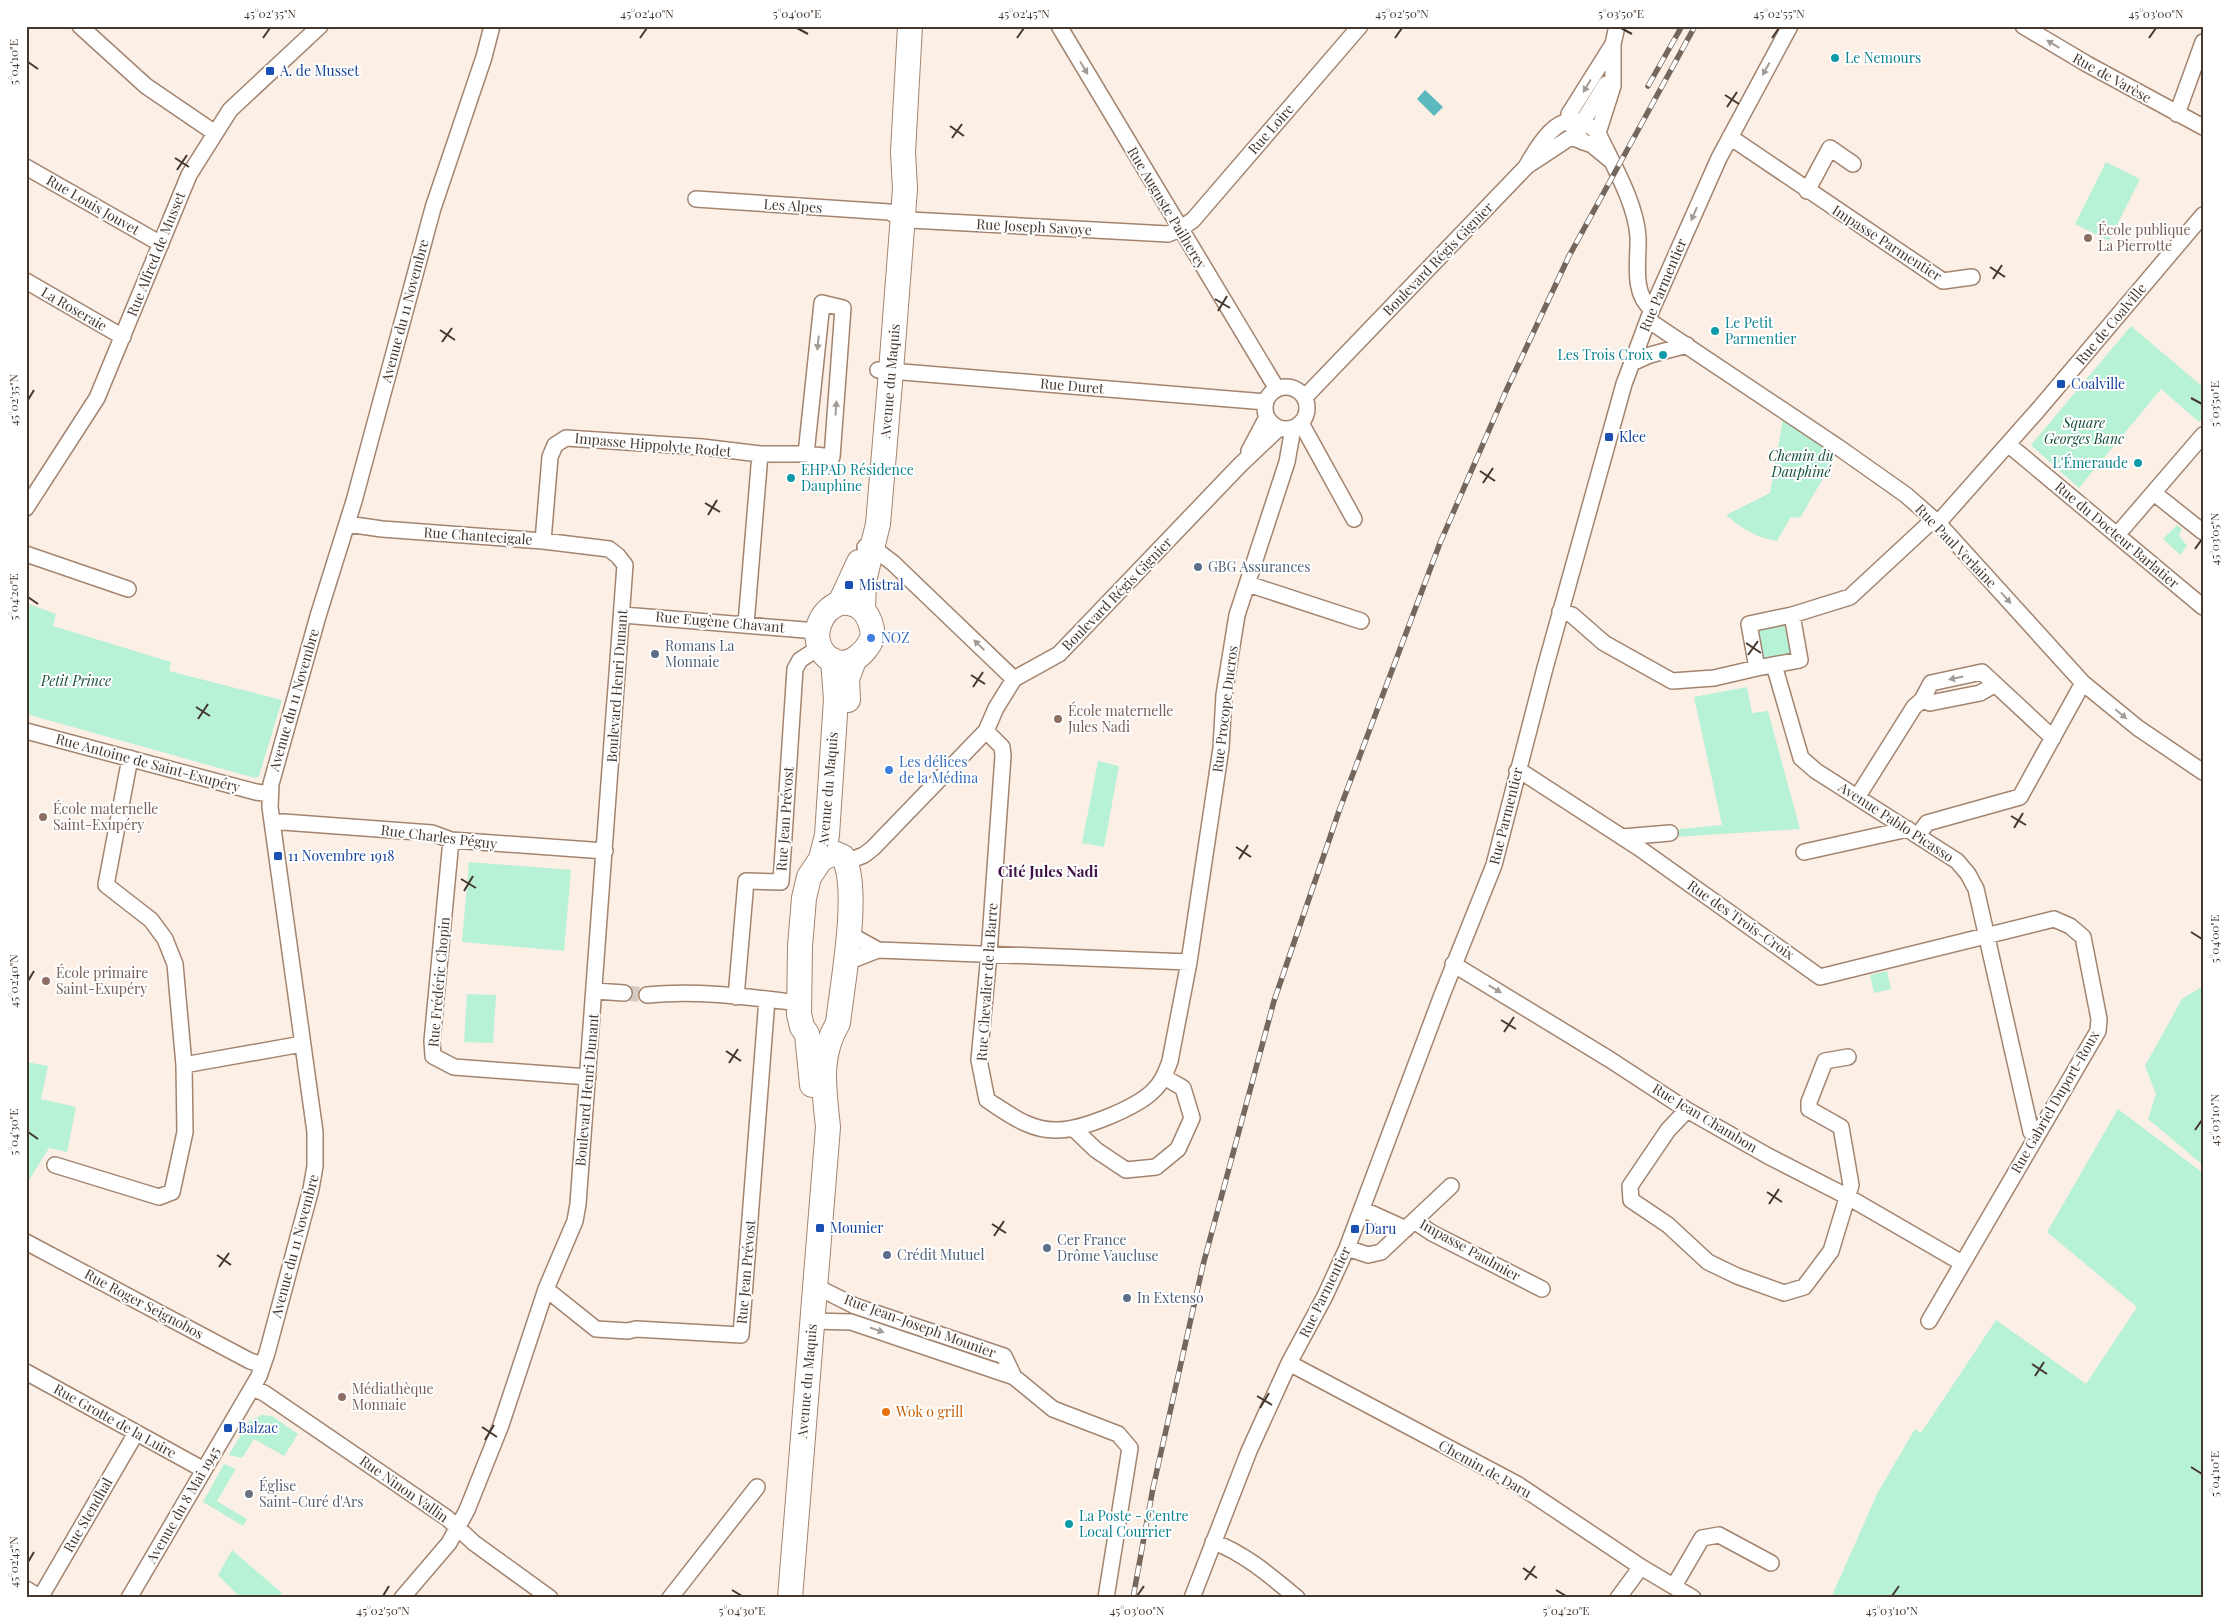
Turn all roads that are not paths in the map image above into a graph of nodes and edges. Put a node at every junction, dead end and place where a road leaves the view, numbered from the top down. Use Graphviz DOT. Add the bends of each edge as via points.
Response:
graph roads {
  1 [pos="80,26"];
  2 [pos="320,26"];
  3 [pos="492,26"];
  4 [pos="910,26"];
  5 [pos="1059,26"];
  6 [pos="1360,26"];
  7 [pos="1617,26"];
  8 [pos="1790,26"];
  9 [pos="2023,26"];
  10 [pos="2203,42"];
  11 [pos="1613,44"];
  12 [pos="1613,71"];
  13 [pos="2177,114"];
  14 [pos="2203,127"];
  15 [pos="1576,131"];
  16 [pos="215,133"];
  17 [pos="1598,133"];
  18 [pos="1730,137"];
  19 [pos="1612,162"];
  20 [pos="1853,164"];
  21 [pos="26,167"];
  22 [pos="1807,191"];
  23 [pos="696,199"];
  24 [pos="2203,215"];
  25 [pos="896,216"];
  26 [pos="1180,229"];
  27 [pos="161,244"];
  28 [pos="1638,267"];
  29 [pos="1972,277"];
  30 [pos="26,281"];
  31 [pos="1662,286"];
  32 [pos="1650,314"];
  33 [pos="122,337"];
  34 [pos="1687,345"];
  35 [pos="1632,363"];
  36 [pos="885,371"];
  37 [pos="1277,389"];
  38 [pos="1304,397"];
  39 [pos="1266,402"];
  40 [pos="1268,417"];
  41 [pos="1291,426"];
  42 [pos="2203,435"];
  43 [pos="2008,445"];
  44 [pos="1260,447"];
  45 [pos="760,454"];
  46 [pos="806,454"];
  47 [pos="1287,462"];
  48 [pos="1240,465"];
  49 [pos="2154,493"];
  50 [pos="26,508"];
  51 [pos="1354,519"];
  52 [pos="1936,521"];
  53 [pos="347,524"];
  54 [pos="2203,532"];
  55 [pos="2117,535"];
  56 [pos="543,541"];
  57 [pos="869,548"];
  58 [pos="609,549"];
  59 [pos="26,554"];
  60 [pos="1248,584"];
  61 [pos="128,589"];
  62 [pos="840,604"];
  63 [pos="2203,607"];
  64 [pos="863,609"];
  65 [pos="1560,611"];
  66 [pos="623,615"];
  67 [pos="1792,615"];
  68 [pos="1361,621"];
  69 [pos="746,624"];
  70 [pos="831,650"];
  71 [pos="1774,665"];
  72 [pos="1757,668"];
  73 [pos="1014,679"];
  74 [pos="2083,683"];
  75 [pos="26,731"];
  76 [pos="986,731"];
  77 [pos="2053,738"];
  78 [pos="130,758"];
  79 [pos="1518,771"];
  80 [pos="2203,772"];
  81 [pos="270,794"];
  82 [pos="1858,796"];
  83 [pos="273,824"];
  84 [pos="1913,832"];
  85 [pos="1670,833"];
  86 [pos="1622,837"];
  87 [pos="451,840"];
  88 [pos="605,851"];
  89 [pos="1804,852"];
  90 [pos="841,858"];
  91 [pos="848,934"];
  92 [pos="1986,936"];
  93 [pos="878,950"];
  94 [pos="989,954"];
  95 [pos="1189,962"];
  96 [pos="845,963"];
  97 [pos="1454,964"];
  98 [pos="595,991"];
  99 [pos="624,993"];
  100 [pos="647,995"];
  101 [pos="736,997"];
  102 [pos="767,999"];
  103 [pos="799,1003"];
  104 [pos="831,1033"];
  105 [pos="806,1034"];
  106 [pos="302,1044"];
  107 [pos="1848,1057"];
  108 [pos="184,1065"];
  109 [pos="588,1077"];
  110 [pos="1164,1077"];
  111 [pos="1687,1110"];
  112 [pos="1072,1128"];
  113 [pos="2036,1137"];
  114 [pos="824,1164"];
  115 [pos="55,1165"];
  116 [pos="1451,1186"];
  117 [pos="1848,1197"];
  118 [pos="1362,1209"];
  119 [pos="1410,1225"];
  120 [pos="26,1242"];
  121 [pos="1347,1248"];
  122 [pos="1962,1263"];
  123 [pos="815,1286"];
  124 [pos="546,1289"];
  125 [pos="1542,1289"];
  126 [pos="855,1306"];
  127 [pos="1929,1321"];
  128 [pos="812,1322"];
  129 [pos="852,1322"];
  130 [pos="1289,1363"];
  131 [pos="263,1365"];
  132 [pos="26,1372"];
  133 [pos="1014,1377"];
  134 [pos="252,1388"];
  135 [pos="136,1433"];
  136 [pos="204,1470"];
  137 [pos="757,1487"];
  138 [pos="459,1528"];
  139 [pos="1213,1542"];
  140 [pos="1771,1563"];
  141 [pos="1641,1567"];
  142 [pos="1674,1586"];
  143 [pos="26,1589"];
  144 [pos="40,1598"];
  145 [pos="129,1598"];
  146 [pos="402,1598"];
  147 [pos="550,1598"];
  148 [pos="670,1598"];
  149 [pos="790,1598"];
  150 [pos="1106,1598"];
  151 [pos="1192,1598"];
  152 [pos="1297,1598"];
  153 [pos="1618,1598"];
  154 [pos="1693,1598"];
  1 -- 16 [label="street" via="146,86"];
  2 -- 16 [label="street, Rue Alfred de Musset" via="240,99"];
  3 -- 53 [label="street, Avenue du 11 Novembre" via="433,208"];
  4 -- 25 [label="main road, Avenue du Maquis" via="902,152 891,188"];
  5 -- 26 [label="street, Rue Auguste Pailherey, one-way"];
  6 -- 26 [label="street, Rue Loire" via="1193,220"];
  7 -- 11 [label="street"];
  8 -- 18 [label="street, Rue Parmentier, one-way"];
  13 -- 9 [label="street, Rue de Varèse, one-way"];
  10 -- 13 [label="street"];
  11 -- 12 [label="street"];
  11 -- 15 [label="street, one-way" via="1569,114"];
  12 -- 15 [label="street"];
  12 -- 17 [label="street" via="1613,86"];
  13 -- 14 [label="street, Rue de Varèse"];
  15 -- 17 [label="street"];
  15 -- 19 [label="street"];
  15 -- 38 [label="street, Boulevard Régis Gignier" via="1552,128 1526,167"];
  16 -- 27 [label="street, Rue Alfred de Musset" via="186,182"];
  17 -- 19 [label="street"];
  18 -- 22 [label="street, Impasse Parmentier"];
  18 -- 31 [label="street, Rue Parmentier, one-way"];
  19 -- 28 [label="street" via="1634,217 1638,234"];
  20 -- 22 [label="street" via="1830,148"];
  21 -- 27 [label="street, Rue Louis Jouvet"];
  22 -- 29 [label="street, Impasse Parmentier" via="1943,281"];
  23 -- 25 [label="street, Les Alpes"];
  24 -- 43 [label="street, Rue de Coalville"];
  25 -- 26 [label="street, Rue Joseph Savoye" via="1168,234"];
  25 -- 36 [label="main road, Avenue du Maquis"];
  26 -- 37 [label="street, Rue Auguste Pailherey"];
  27 -- 33 [label="street, Rue Alfred de Musset"];
  28 -- 31 [label="street"];
  28 -- 32 [label="street" via="1639,288"];
  30 -- 33 [label="street, La Roseraie"];
  31 -- 32 [label="street, Rue Parmentier"];
  32 -- 34 [label="street, Rue Paul Verlaine"];
  32 -- 35 [label="street, Rue Parmentier"];
  33 -- 50 [label="street, Rue Alfred de Musset" via="94,404"];
  34 -- 35 [label="street"];
  34 -- 52 [label="street, Rue Paul Verlaine" via="1888,481"];
  35 -- 65 [label="street, Rue Parmentier"];
  36 -- 39 [label="street, Rue Duret"];
  36 -- 57 [label="main road, Avenue du Maquis"];
  37 -- 38 [label="street" via="1289,387"];
  37 -- 39 [label="street"];
  38 -- 41 [label="street" via="1308,411"];
  39 -- 40 [label="street"];
  40 -- 41 [label="street"];
  40 -- 48 [label="street, Boulevard Régis Gignier"];
  41 -- 44 [label="street, Boulevard Régis Gignier"];
  41 -- 47 [label="street, Rue Procope Ducros"];
  41 -- 51 [label="street"];
  42 -- 49 [label="street"];
  43 -- 52 [label="street, Rue de Coalville"];
  43 -- 55 [label="street, Rue du Docteur Barlatier"];
  44 -- 47 [label="street" via="1275,448"];
  44 -- 48 [label="street, Boulevard Régis Gignier"];
  45 -- 46 [label="street, Impasse Hippolyte Rodet"];
  45 -- 56 [label="street, Impasse Hippolyte Rodet" via="566,438 555,445 550,457"];
  45 -- 69 [label="street"];
  46 -- 46 [label="street, Impasse Hippolyte Rodet, one-way" via="832,457 843,308 822,303"];
  47 -- 60 [label="street, Rue Procope Ducros"];
  48 -- 73 [label="street, Boulevard Régis Gignier" via="1059,654"];
  49 -- 54 [label="street"];
  49 -- 55 [label="street"];
  52 -- 67 [label="street, Rue de Coalville" via="1850,597"];
  52 -- 74 [label="street, Rue Paul Verlaine, one-way"];
  53 -- 56 [label="street, Rue Chantecigale"];
  53 -- 81 [label="street, Avenue du 11 Novembre" via="318,616"];
  55 -- 63 [label="street, Rue du Docteur Barlatier"];
  56 -- 58 [label="street, Rue Chantecigale"];
  57 -- 62 [label="main road, Avenue du Maquis"];
  57 -- 64 [label="main road, Avenue du Maquis"];
  73 -- 57 [label="street, one-way" via="893,562"];
  58 -- 66 [label="street, Boulevard Henri Dunant" via="625,565"];
  59 -- 61 [label="street"];
  60 -- 68 [label="street"];
  60 -- 95 [label="street, Rue Procope Ducros" via="1237,615"];
  62 -- 64 [label="main road" via="848,602"];
  62 -- 70 [label="main road, Avenue du Maquis" via="832,606 820,622"];
  64 -- 70 [label="main road, Avenue du Maquis" via="869,617 873,636 864,653"];
  65 -- 72 [label="street" via="1572,615 1604,643 1672,681 1714,678"];
  65 -- 79 [label="street, Rue Parmentier"];
  66 -- 69 [label="street, Rue Eugène Chavant"];
  66 -- 88 [label="street, Boulevard Henri Dunant"];
  67 -- 71 [label="street" via="1800,660"];
  67 -- 72 [label="street, Rue de Coalville" via="1749,624"];
  69 -- 70 [label="street, Rue Eugène Chavant"];
  70 -- 90 [label="main road, Avenue du Maquis" via="847,679"];
  70 -- 101 [label="street, Rue Jean Prévost" via="800,660 795,669 781,882 746,881"];
  71 -- 72 [label="street"];
  71 -- 82 [label="street, Avenue Pablo Picasso" via="1801,758"];
  73 -- 76 [label="street, Boulevard Régis Gignier"];
  74 -- 77 [label="street"];
  74 -- 80 [label="street, Rue Paul Verlaine, one-way" via="2138,728"];
  75 -- 78 [label="street, Rue Antoine de Saint-Exupéry"];
  76 -- 90 [label="street, Boulevard Régis Gignier" via="873,848"];
  76 -- 94 [label="street, Rue Chevalier de la Barre" via="1002,747 1003,756"];
  77 -- 82 [label="street" via="1982,672 1931,683"];
  77 -- 84 [label="street" via="2020,797 1927,823"];
  78 -- 81 [label="street, Rue Antoine de Saint-Exupéry"];
  78 -- 108 [label="street" via="106,885 151,920 176,964"];
  79 -- 86 [label="street, Rue des Trois-Croix"];
  79 -- 97 [label="street, Rue Parmentier" via="1494,865"];
  81 -- 83 [label="street, Avenue du 11 Novembre"];
  82 -- 84 [label="street, Avenue Pablo Picasso"];
  83 -- 87 [label="street, Rue Charles Péguy" via="283,822 432,834"];
  83 -- 106 [label="street, Avenue du 11 Novembre"];
  84 -- 89 [label="street"];
  84 -- 92 [label="street, Avenue Pablo Picasso" via="1957,861 1968,874 1976,889"];
  85 -- 86 [label="street"];
  86 -- 92 [label="street, Rue des Trois-Croix" via="1820,977"];
  87 -- 88 [label="street, Rue Charles Péguy"];
  87 -- 109 [label="street, Rue Frédéric Chopin" via="433,1056 454,1067"];
  88 -- 98 [label="street, Boulevard Henri Dunant"];
  90 -- 91 [label="main road, Avenue du Maquis" via="850,888"];
  90 -- 103 [label="main road, Avenue du Maquis" via="809,878 800,946"];
  91 -- 93 [label="street"];
  91 -- 96 [label="main road, Avenue du Maquis"];
  92 -- 113 [label="street, Avenue Pablo Picasso" via="2031,1132"];
  92 -- 113 [label="street, Rue Gabriel Duport-Roux" via="2054,919 2083,937 2099,1018 2098,1031"];
  93 -- 94 [label="street"];
  93 -- 96 [label="street"];
  94 -- 95 [label="street"];
  94 -- 112 [label="street, Rue Chevalier de la Barre" via="979,1060 987,1100 1022,1123 1056,1130"];
  95 -- 110 [label="street, Rue Chevalier de la Barre"];
  96 -- 104 [label="main road, Avenue du Maquis" via="838,1022"];
  97 -- 111 [label="street, Rue Jean Chambon, one-way"];
  97 -- 118 [label="street, Rue Parmentier"];
  98 -- 99 [label="street"];
  98 -- 109 [label="street, Boulevard Henri Dunant"];
  100 -- 101 [label="street"];
  101 -- 102 [label="street"];
  102 -- 103 [label="street"];
  102 -- 124 [label="street, Rue Jean Prévost" via="740,1335 596,1330"];
  103 -- 105 [label="main road, Avenue du Maquis" via="800,1021"];
  104 -- 105 [label="main road"];
  104 -- 114 [label="main road, Avenue du Maquis" via="823,1073 828,1127"];
  105 -- 114 [label="main road, Avenue du Maquis" via="817,1135"];
  106 -- 108 [label="street"];
  106 -- 131 [label="street, Avenue du 11 Novembre" via="315,1132 315,1166"];
  107 -- 117 [label="street" via="1825,1060 1809,1109 1841,1127 1851,1185"];
  108 -- 115 [label="street" via="185,1132 172,1192 159,1197"];
  109 -- 124 [label="street, Boulevard Henri Dunant" via="578,1204"];
  110 -- 112 [label="street, Rue Chevalier de la Barre" via="1153,1092 1117,1114"];
  110 -- 112 [label="street" via="1183,1088 1192,1118 1178,1149 1156,1167 1126,1170 1096,1150"];
  111 -- 117 [label="street, Rue Jean Chambon"];
  111 -- 117 [label="street" via="1668,1130 1630,1186 1631,1200 1668,1225 1708,1262 1784,1293 1804,1287 1831,1251"];
  113 -- 122 [label="street, Rue Gabriel Duport-Roux"];
  114 -- 123 [label="main road, Avenue du Maquis"];
  116 -- 119 [label="street, Impasse Paulmier"];
  117 -- 122 [label="street, Rue Jean Chambon"];
  118 -- 119 [label="street, Impasse Paulmier"];
  118 -- 121 [label="street, Rue Parmentier"];
  119 -- 121 [label="street, Impasse Paulmier" via="1381,1252 1368,1255"];
  119 -- 125 [label="street, Impasse Paulmier"];
  120 -- 131 [label="street, Rue Roger Seignobos"];
  121 -- 130 [label="street, Rue Parmentier"];
  122 -- 127 [label="street, Rue Gabriel Duport-Roux"];
  123 -- 126 [label="street, Rue Jean-Joseph Mounier"];
  123 -- 128 [label="main road, Avenue du Maquis"];
  124 -- 138 [label="street, Boulevard Henri Dunant" via="501,1425"];
  126 -- 129 [label="street"];
  126 -- 133 [label="street, Rue Jean-Joseph Mounier" via="1004,1356"];
  128 -- 129 [label="street, Rue Jean-Joseph Mounier"];
  128 -- 149 [label="main road, Avenue du Maquis"];
  129 -- 133 [label="street, Rue Jean-Joseph Mounier, one-way"];
  130 -- 139 [label="street, Rue Parmentier"];
  130 -- 141 [label="street, Chemin de Daru" via="1517,1484"];
  131 -- 134 [label="street, Avenue du 11 Novembre"];
  132 -- 135 [label="street, Rue Grotte de la Luire"];
  133 -- 150 [label="street, Rue Jean-Joseph Mounier" via="1053,1409 1118,1434 1130,1448"];
  134 -- 136 [label="street, Avenue du 8 Mai 1945"];
  134 -- 138 [label="street, Rue Ninon Vallin"];
  135 -- 136 [label="street, Rue Grotte de la Luire"];
  135 -- 144 [label="street, Rue Stendhal"];
  136 -- 145 [label="street, Avenue du 8 Mai 1945"];
  137 -- 148 [label="street"];
  138 -- 146 [label="street, Boulevard Henri Dunant"];
  138 -- 147 [label="street, Rue Ninon Vallin"];
  139 -- 151 [label="street, Rue Parmentier"];
  139 -- 152 [label="street" via="1272,1576"];
  140 -- 142 [label="street" via="1719,1535 1702,1538"];
  141 -- 142 [label="street, Chemin de Daru"];
  141 -- 153 [label="street"];
  142 -- 154 [label="street, Chemin de Daru"];
  143 -- 144 [label="street"];
}
